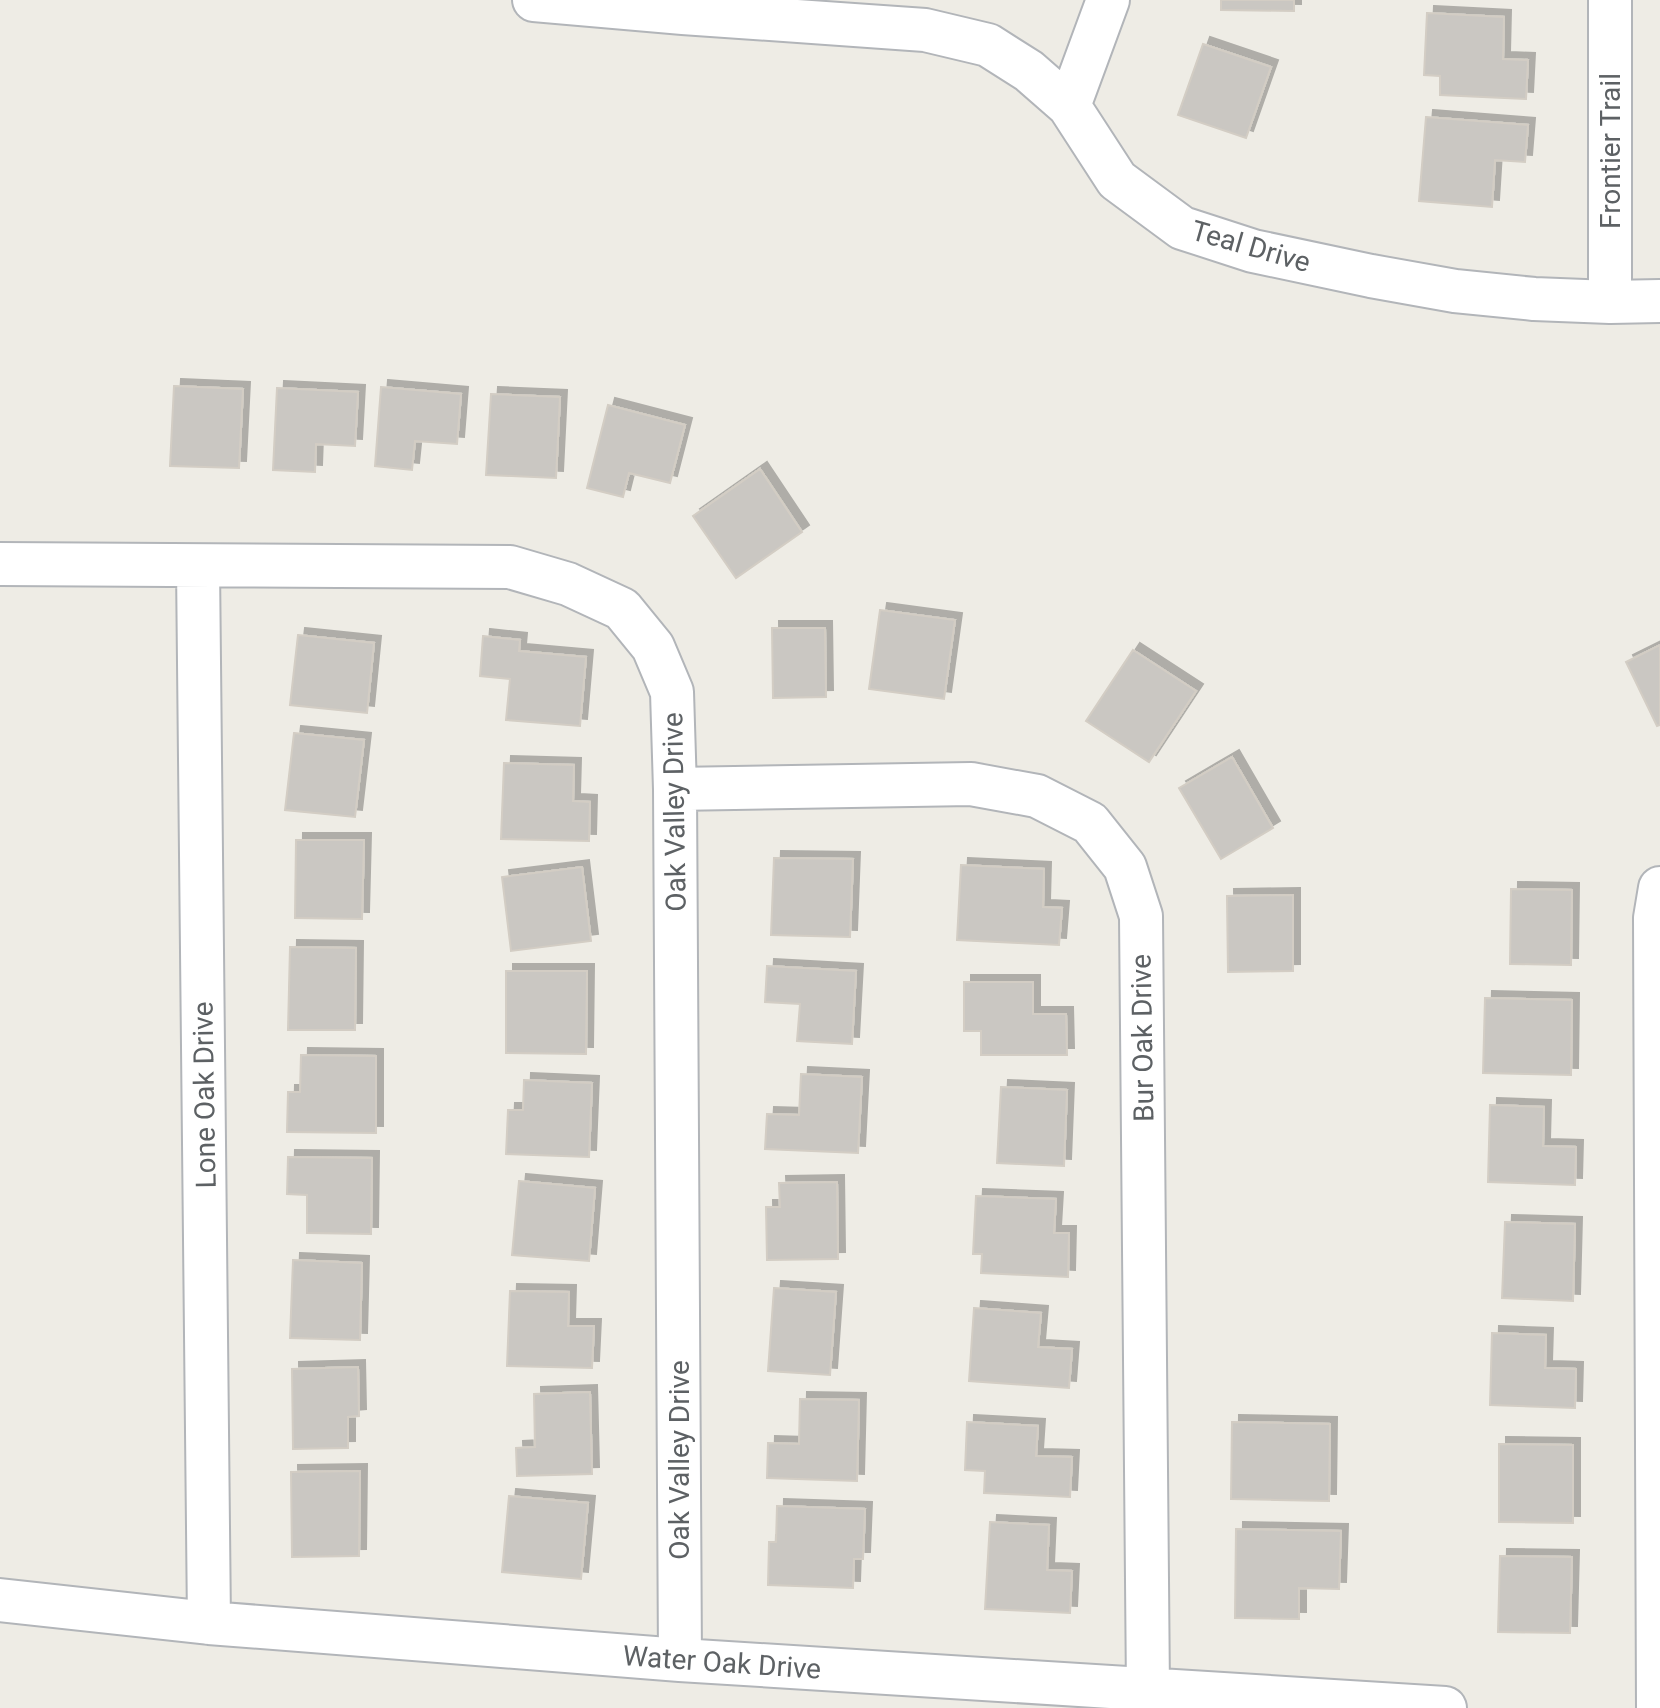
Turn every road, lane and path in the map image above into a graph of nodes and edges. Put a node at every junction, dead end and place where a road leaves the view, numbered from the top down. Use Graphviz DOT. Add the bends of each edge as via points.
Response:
graph roads {
  1 [pos="534,0"];
  2 [pos="1108,0"];
  3 [pos="1610,0"];
  4 [pos="683,7"];
  5 [pos="1069,106"];
  6 [pos="1660,301"];
  7 [pos="1610,302"];
  8 [pos="0,564"];
  9 [pos="198,566"];
  10 [pos="675,789"];
  11 [pos="1660,888"];
  12 [pos="0,1600"];
  13 [pos="209,1623"];
  14 [pos="680,1660"];
  15 [pos="1148,1691"];
  16 [pos="1445,1708"];
  17 [pos="1658,1708"];
  1 -- 4 [label="street, Teal Drive"];
  2 -- 5 [label="street"];
  3 -- 7 [label="street, Frontier Trail"];
  4 -- 5 [label="street, Teal Drive" via="925,30 988,45"];
  5 -- 7 [label="street, Teal Drive" via="1117,180 1182,228 1253,251 1441,289"];
  6 -- 7 [label="street, Teal Drive"];
  8 -- 9 [label="street, Oak Valley Drive"];
  9 -- 10 [label="street, Oak Valley Drive" via="510,567 568,584 622,609 653,647 672,692"];
  9 -- 13 [label="street, Lone Oak Drive"];
  10 -- 14 [label="street, Oak Valley Drive"];
  10 -- 15 [label="street, Bur Oak Drive" via="971,784 1037,796 1090,823 1125,867 1141,916"];
  11 -- 17 [label="street" via="1655,918"];
  12 -- 13 [label="street, Water Oak Drive"];
  13 -- 14 [label="street, Water Oak Drive"];
  14 -- 15 [label="street, Water Oak Drive"];
  15 -- 16 [label="street, Water Oak Drive"];
}
